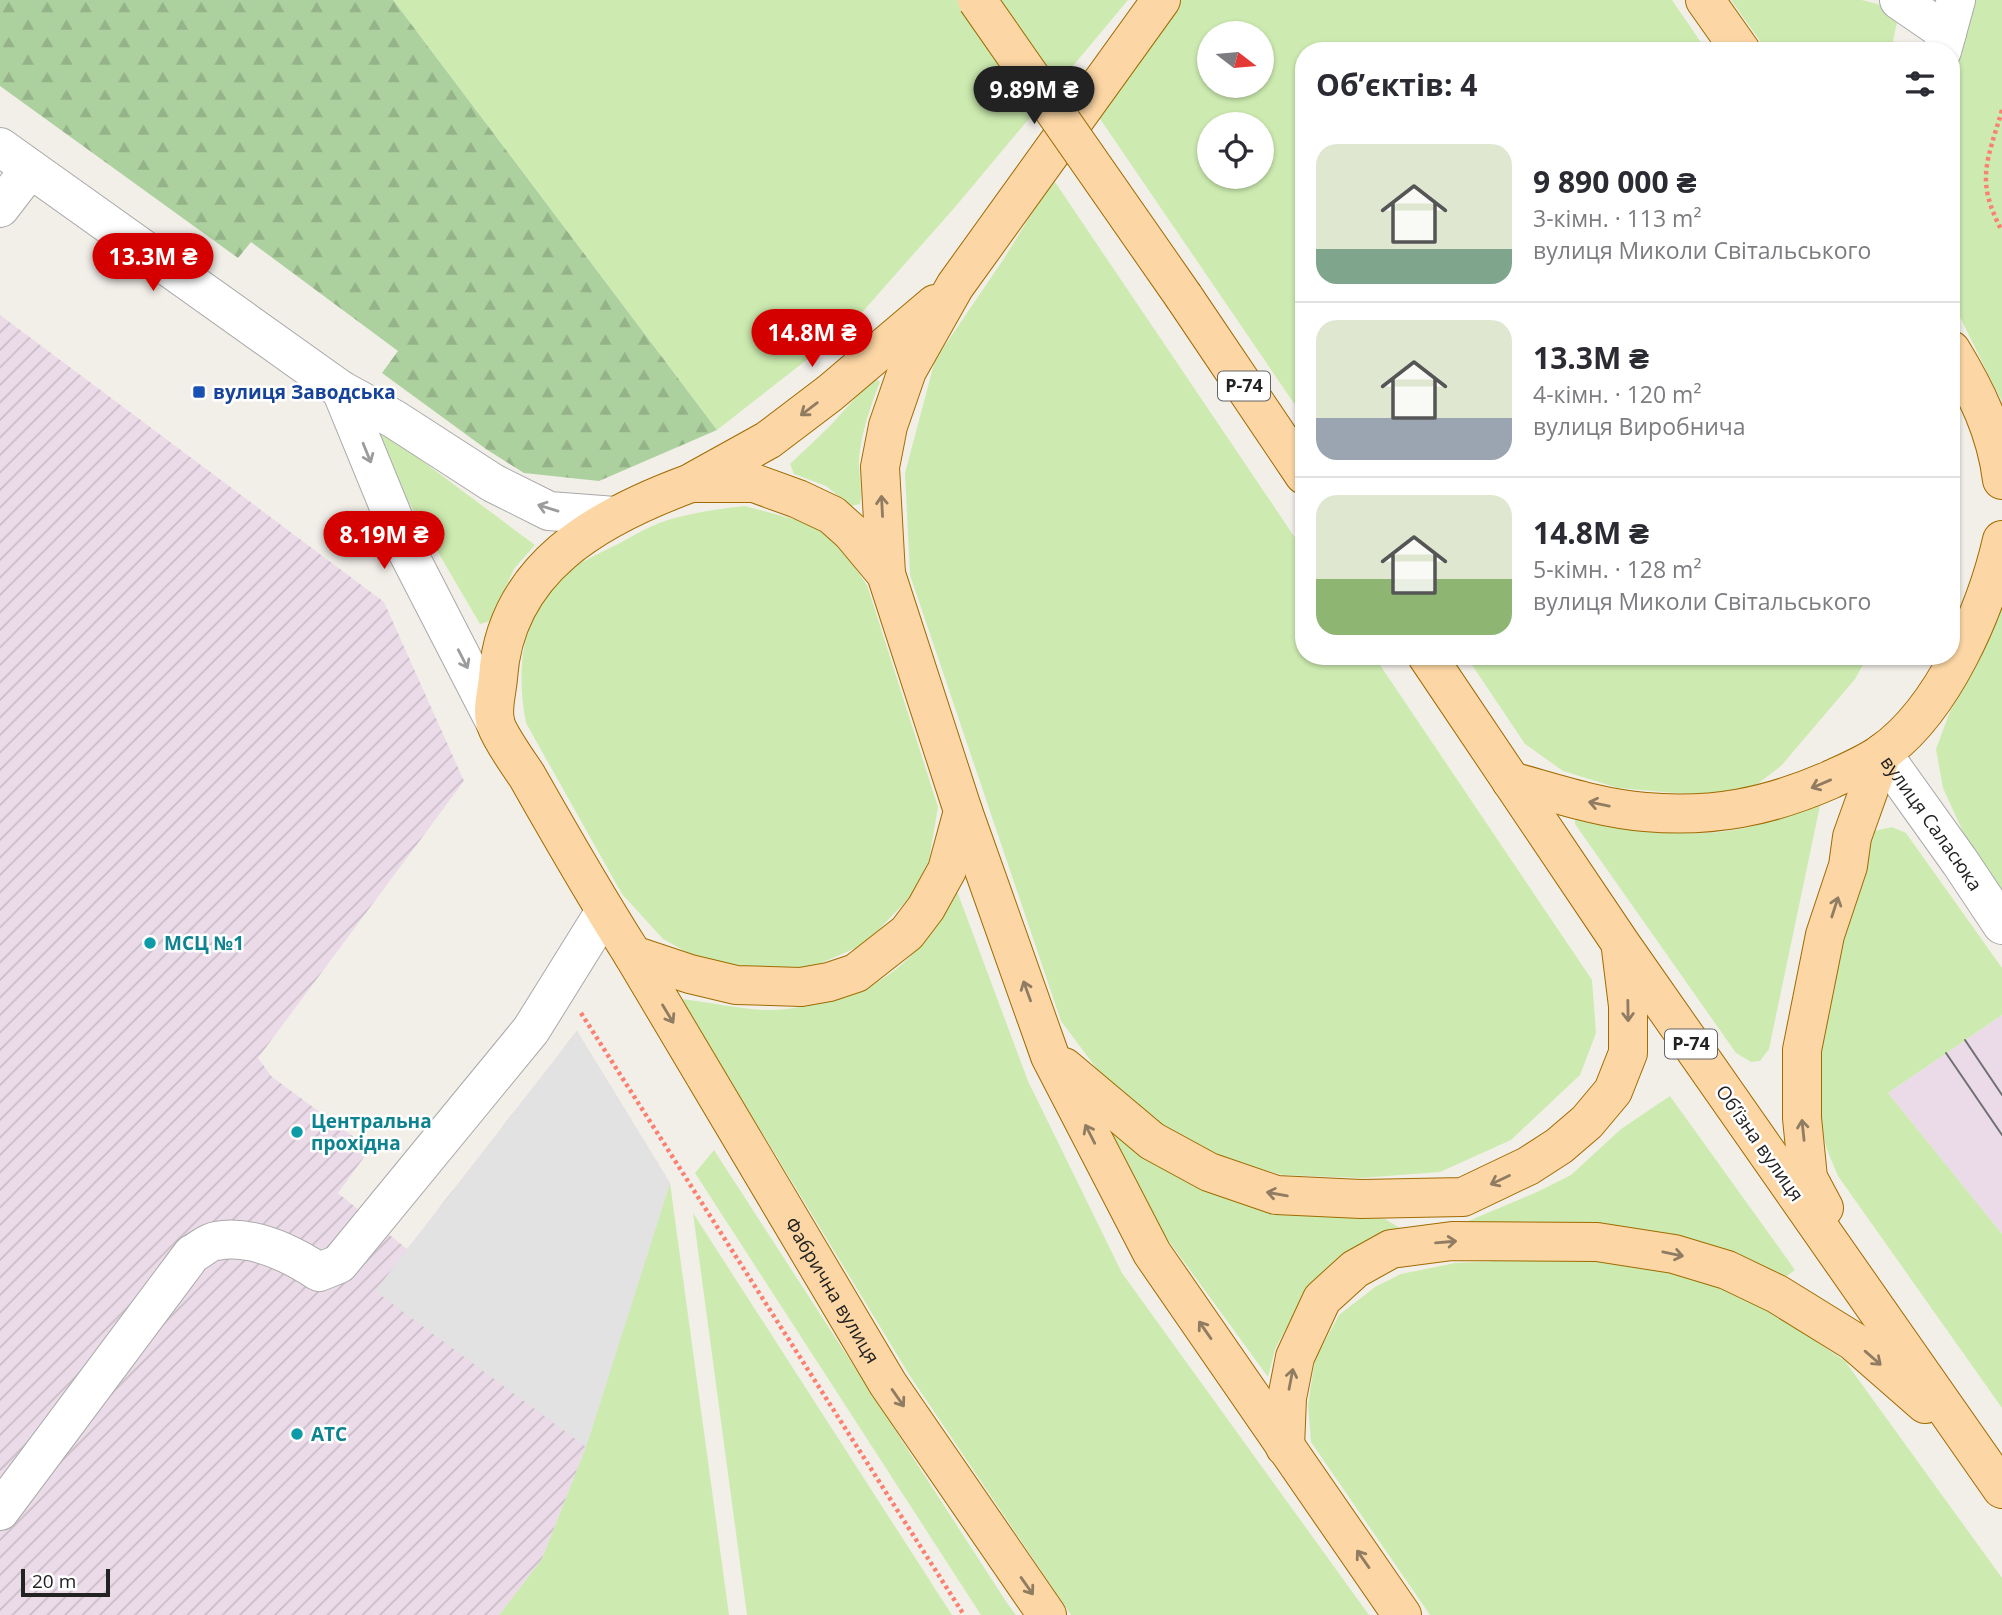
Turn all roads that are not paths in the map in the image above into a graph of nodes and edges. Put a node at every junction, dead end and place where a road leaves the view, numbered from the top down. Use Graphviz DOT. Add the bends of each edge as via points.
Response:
graph roads {
  1 [pos="977,0"];
  2 [pos="1161,0"];
  3 [pos="1705,0"];
  4 [pos="1899,0"];
  5 [pos="1948,28"];
  6 [pos="1735,42"];
  7 [pos="15,158"];
  8 [pos="0,208"];
  9 [pos="955,286"];
  10 [pos="1960,365"];
  11 [pos="341,390"];
  12 [pos="1295,462"];
  13 [pos="2002,480"];
  14 [pos="691,483"];
  15 [pos="615,516"];
  16 [pos="2002,540"];
  17 [pos="886,574"];
  18 [pos="1960,653"];
  19 [pos="1433,665"];
  20 [pos="1953,665"];
  21 [pos="495,722"];
  22 [pos="1882,753"];
  23 [pos="1511,780"];
  24 [pos="962,811"];
  25 [pos="605,911"];
  26 [pos="2002,925"];
  27 [pos="1620,944"];
  28 [pos="633,955"];
  29 [pos="1050,1055"];
  30 [pos="1874,1304"];
  31 [pos="1285,1447"];
  32 [pos="1997,1481"];
  33 [pos="0,1511"];
  34 [pos="1047,1615"];
  35 [pos="1402,1615"];
  1 -- 12 [label="main road, Р-74, bridge"];
  2 -- 9 [label="main road"];
  3 -- 6 [label="main road"];
  4 -- 5 [label="street"];
  7 -- 8 [label="street"];
  7 -- 11 [label="street"];
  9 -- 14 [label="main road, one-way" via="768,440"];
  17 -- 9 [label="main road, one-way" via="880,467 888,426 907,371"];
  10 -- 13 [label="main road" via="1987,416"];
  15 -- 11 [label="street, one-way" via="549,511"];
  11 -- 21 [label="street, one-way" via="407,551"];
  14 -- 15 [label="main road"];
  14 -- 17 [label="main road" via="754,483 798,499 832,515"];
  15 -- 21 [label="main road" via="557,554 532,583 510,622 498,666"];
  16 -- 18 [label="main road, вулиця Саласюка" via="1992,580"];
  17 -- 24 [label="main road"];
  19 -- 23 [label="main road, Обʼїзна вулиця / Р-74"];
  20 -- 22 [label="main road, вулиця Саласюка" via="1911,726"];
  21 -- 25 [label="main road, Фабрична вулиця"];
  22 -- 23 [label="main road, one-way" via="1800,792 1715,813 1642,812 1574,799"];
  22 -- 26 [label="street, вулиця Саласюка"];
  30 -- 22 [label="main road, one-way" via="1808,1178 1802,1050 1825,935 1852,837"];
  23 -- 27 [label="main road, Обʼїзна вулиця / Р-74"];
  24 -- 28 [label="main road" via="947,870 926,908 907,933 856,973 801,987 736,985"];
  29 -- 24 [label="main road, one-way"];
  25 -- 28 [label="main road, Фабрична вулиця"];
  25 -- 33 [label="street" via="531,1030 339,1264 319,1272 275,1249 242,1239 213,1241 192,1254"];
  27 -- 29 [label="main road, one-way" via="1628,1053 1613,1091 1559,1146 1463,1197 1276,1195 1209,1172 1152,1141"];
  27 -- 30 [label="main road, Обʼїзна вулиця / Р-74"];
  28 -- 34 [label="main road, Фабрична вулиця, one-way" via="888,1384"];
  31 -- 29 [label="main road, one-way" via="1152,1253"];
  30 -- 32 [label="main road, Обʼїзна вулиця / Р-74"];
  31 -- 32 [label="main road, one-way" via="1295,1357 1322,1299 1355,1269 1391,1249 1451,1241 1597,1242 1674,1254 1727,1270 1777,1294 1853,1341 1923,1401"];
  35 -- 31 [label="main road, one-way"];
}
